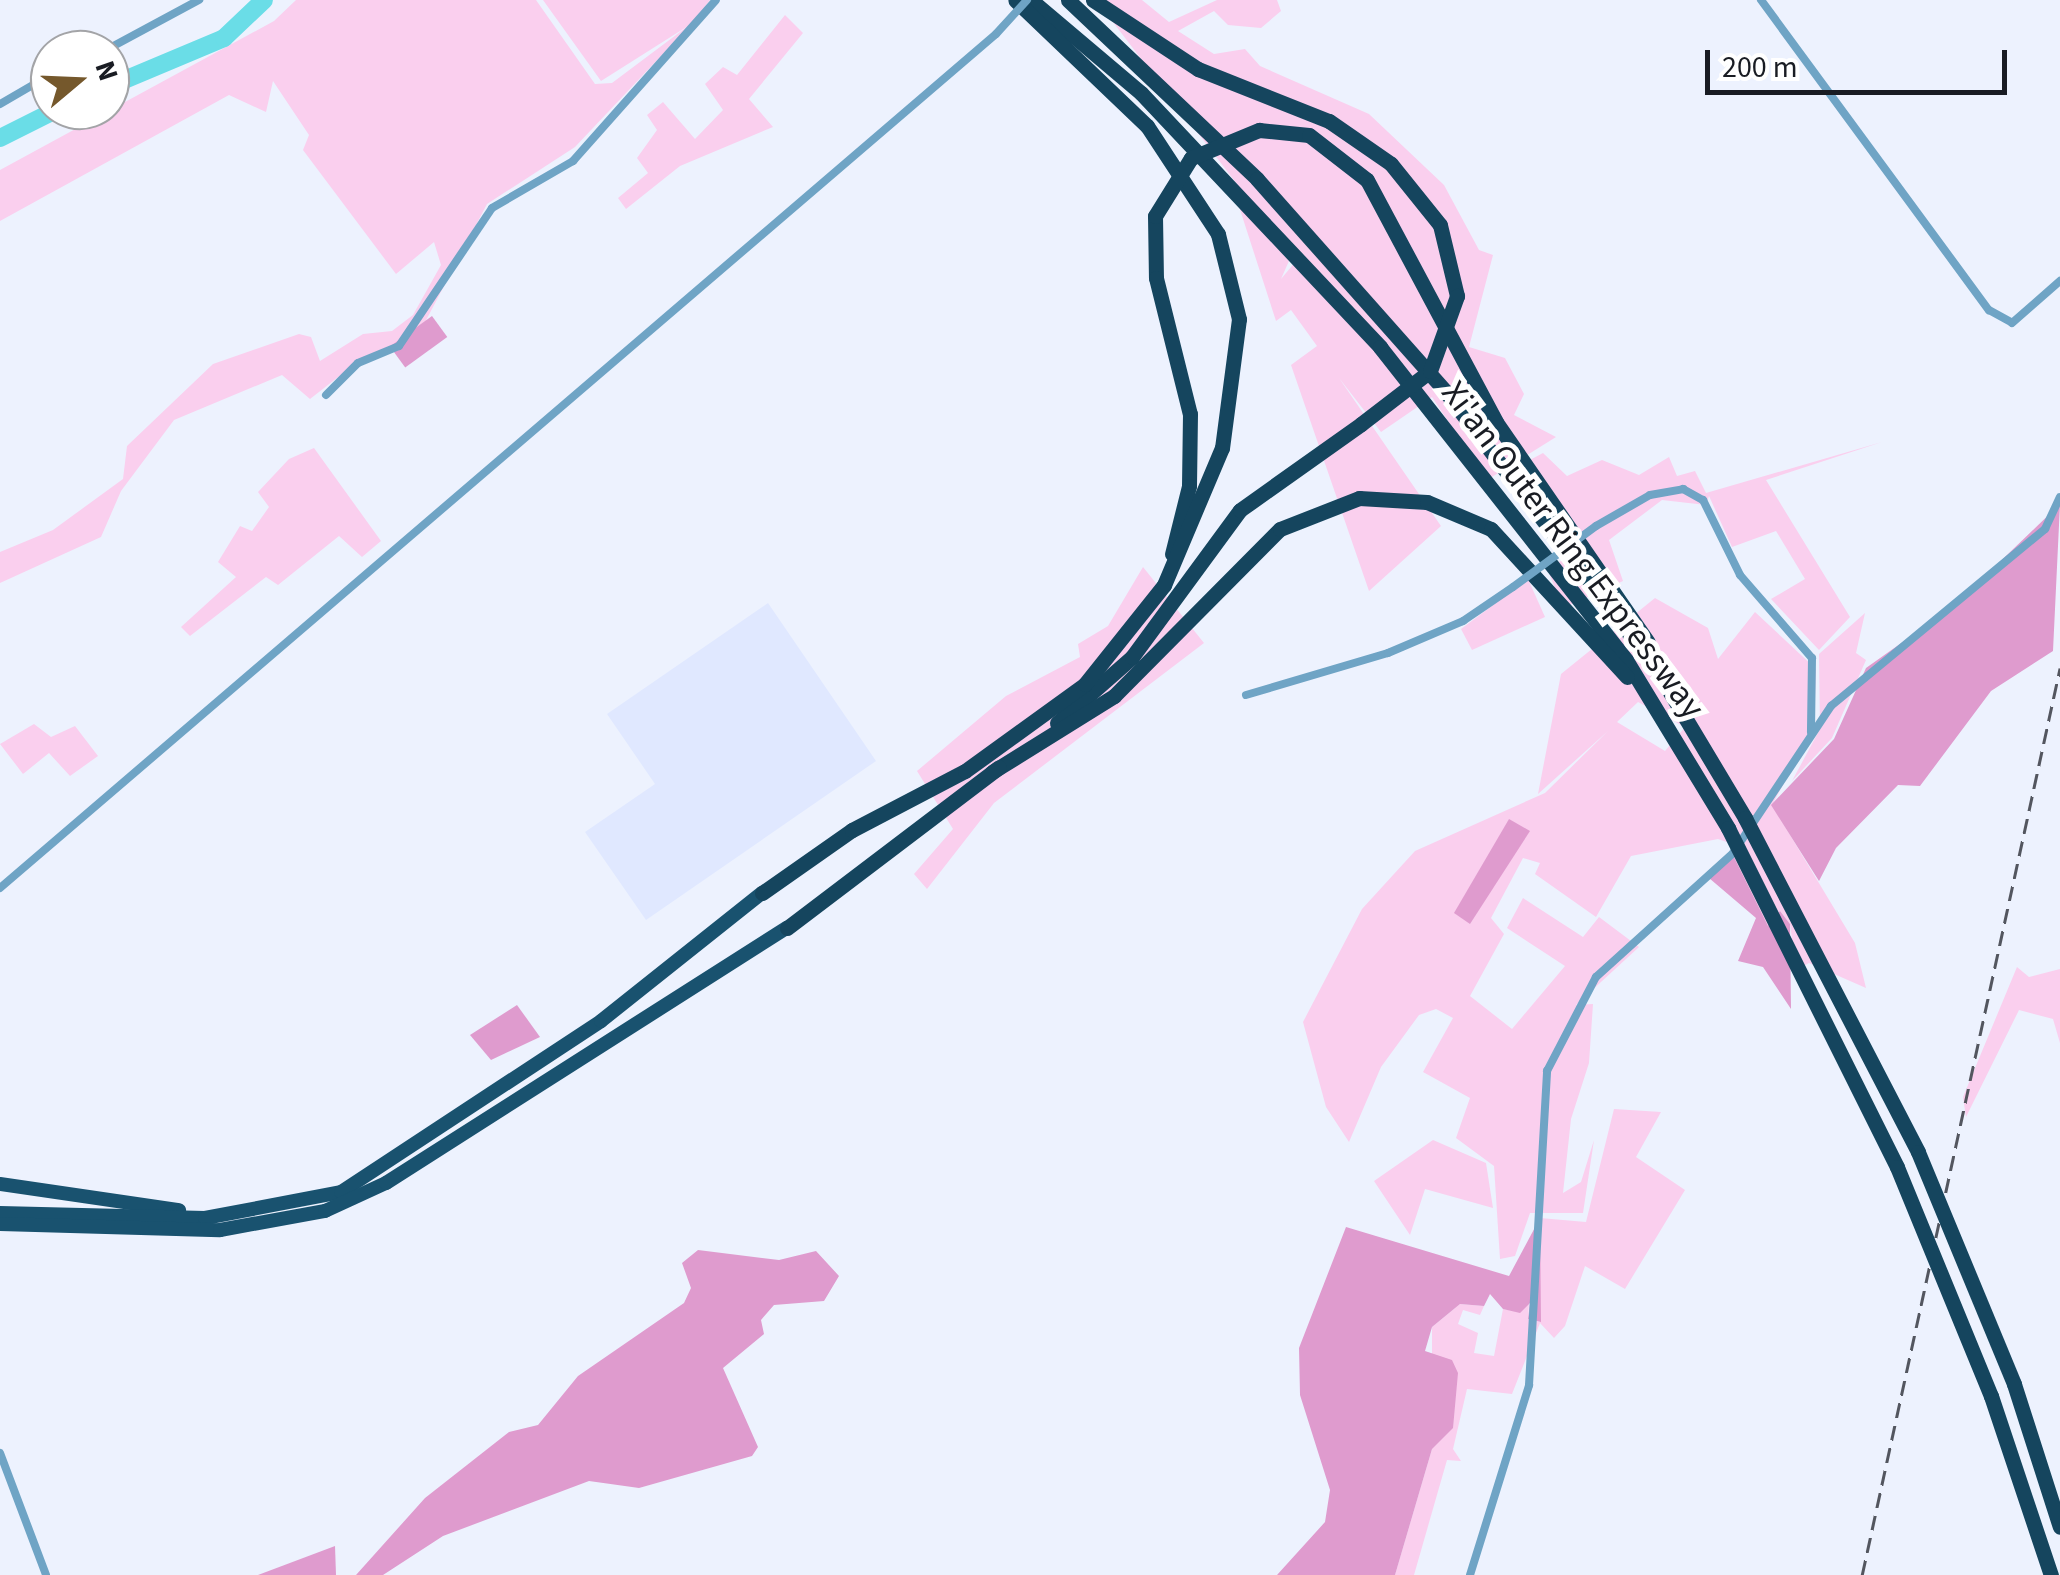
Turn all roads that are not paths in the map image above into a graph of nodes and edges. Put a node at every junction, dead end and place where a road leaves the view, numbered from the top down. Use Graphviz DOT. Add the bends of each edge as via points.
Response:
graph roads {
  1 [pos="199,0"];
  2 [pos="716,0"];
  3 [pos="1015,0"];
  4 [pos="1029,0"];
  5 [pos="1068,0"];
  6 [pos="1093,0"];
  7 [pos="1762,0"];
  8 [pos="130,37"];
  9 [pos="30,87"];
  10 [pos="0,104"];
  11 [pos="2060,281"];
  12 [pos="326,395"];
  13 [pos="2060,497"];
  14 [pos="1145,613"];
  15 [pos="1246,695"];
  16 [pos="1811,736"];
  17 [pos="1706,746"];
  18 [pos="1698,769"];
  19 [pos="992,772"];
  20 [pos="0,888"];
  21 [pos="762,893"];
  22 [pos="787,928"];
  23 [pos="0,1184"];
  24 [pos="0,1212"];
  25 [pos="240,1215"];
  26 [pos="0,1226"];
  27 [pos="0,1453"];
  28 [pos="2060,1527"];
  29 [pos="46,1575"];
  30 [pos="1470,1575"];
  31 [pos="2051,1575"];
  1 -- 8 [label="street"];
  2 -- 12 [label="street" via="573,160 492,208 399,346 358,363"];
  3 -- 14 [label="highway" via="1176,161 1218,234 1236,294 1228,428 1188,539"];
  4 -- 18 [label="highway, Xi'an Outer Ring Expressway" via="1155,106 1354,318 1626,660"];
  4 -- 20 [label="street, bridge"];
  5 -- 17 [label="highway, Xi'an Outer Ring Expressway" via="1206,126 1388,323 1582,568"];
  6 -- 19 [label="highway, bridge" via="1198,69 1328,121 1391,164 1440,225 1457,296 1430,371 1254,497 1115,674"];
  7 -- 11 [label="street" via="1989,310 2012,323"];
  9 -- 10 [label="street"];
  13 -- 16 [label="street" via="2045,529 1831,706"];
  14 -- 17 [label="highway, bridge" via="1182,522 1191,454 1188,390 1154,265 1155,216 1192,158 1259,130 1309,135 1366,180 1486,406 1644,636"];
  14 -- 21 [label="highway" via="1063,702"];
  15 -- 16 [label="street, bridge" via="1463,622 1596,526 1650,495 1683,489 1703,500 1740,575 1812,658"];
  16 -- 30 [label="street" via="1733,853 1596,977 1547,1070 1528,1385"];
  17 -- 28 [label="highway, Xi'an Outer Ring Expressway, bridge" via="1918,1152 2014,1384"];
  18 -- 19 [label="highway" via="1505,539 1444,506 1376,497 1326,506 1280,529 1114,696"];
  18 -- 31 [label="highway, Xi'an Outer Ring Expressway, bridge" via="1897,1167 1992,1396"];
  19 -- 22 [label="highway"];
  21 -- 25 [label="highway" via="602,1021 379,1172 300,1206"];
  22 -- 26 [label="highway" via="346,1204 241,1229"];
  23 -- 25 [label="highway"];
  24 -- 25 [label="highway"];
  27 -- 29 [label="street"];
}
